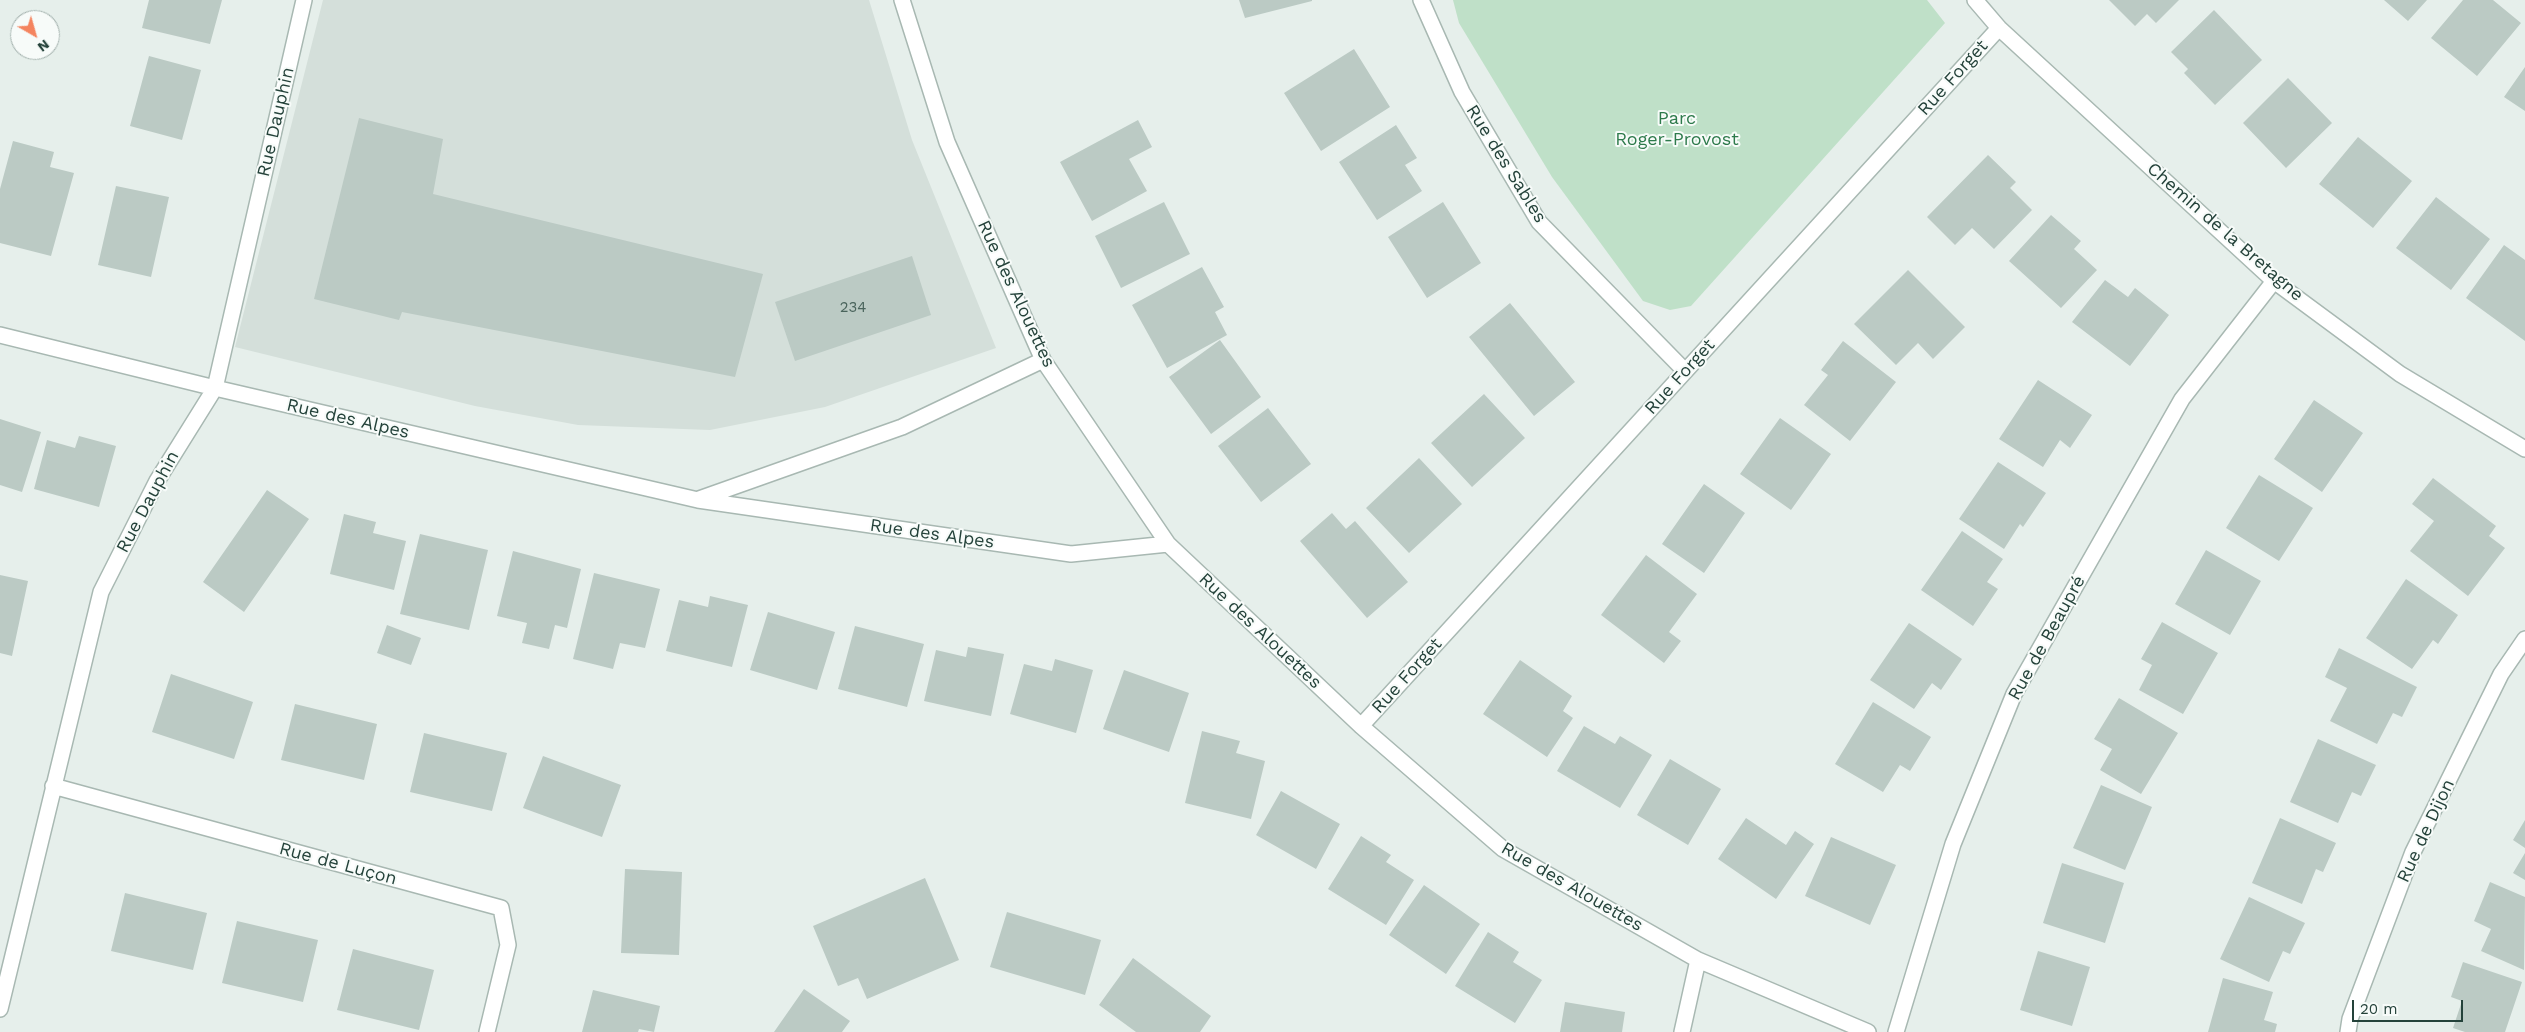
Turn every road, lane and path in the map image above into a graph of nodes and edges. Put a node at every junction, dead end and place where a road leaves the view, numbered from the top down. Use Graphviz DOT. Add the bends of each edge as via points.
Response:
graph roads {
  1 [pos="304,0"];
  2 [pos="902,0"];
  3 [pos="1421,0"];
  4 [pos="1975,0"];
  5 [pos="1999,28"];
  6 [pos="2274,281"];
  7 [pos="0,334"];
  8 [pos="1043,360"];
  9 [pos="1685,371"];
  10 [pos="215,388"];
  11 [pos="2525,449"];
  12 [pos="698,500"];
  13 [pos="1168,544"];
  14 [pos="2525,639"];
  15 [pos="1361,726"];
  16 [pos="53,786"];
  17 [pos="1698,960"];
  18 [pos="0,1009"];
  19 [pos="487,1032"];
  20 [pos="1682,1032"];
  21 [pos="1868,1032"];
  22 [pos="1896,1032"];
  23 [pos="2348,1032"];
  1 -- 10 [label="street, Rue Dauphin"];
  2 -- 8 [label="street, Rue des Alouettes" via="947,142"];
  3 -- 9 [label="street, Rue des Sables" via="1462,92 1539,222"];
  4 -- 5 [label="street, Chemin de la Bretagne"];
  5 -- 6 [label="street, Chemin de la Bretagne"];
  5 -- 9 [label="street, Rue Forget"];
  6 -- 11 [label="street, Chemin de la Bretagne" via="2400,374"];
  6 -- 22 [label="street, Rue de Beaupré" via="2182,399 2014,694 1953,844"];
  7 -- 10 [label="street, Rue des Alpes"];
  8 -- 12 [label="street" via="902,427"];
  8 -- 13 [label="street, Rue des Alouettes"];
  9 -- 15 [label="street, Rue Forget"];
  10 -- 12 [label="street, Rue des Alpes"];
  10 -- 16 [label="street, Rue Dauphin" via="156,481 101,592"];
  12 -- 13 [label="street, Rue des Alpes" via="1071,554"];
  13 -- 15 [label="street, Rue des Alouettes"];
  14 -- 23 [label="street, Rue de Dijon" via="2501,674 2413,852 2350,1019"];
  15 -- 17 [label="street, Rue des Alouettes" via="1503,849"];
  16 -- 18 [label="street, Rue Dauphin"];
  16 -- 19 [label="street, Rue de Luçon" via="501,908 508,945"];
  17 -- 20 [label="street"];
  17 -- 21 [label="street, Rue des Alouettes"];
}
